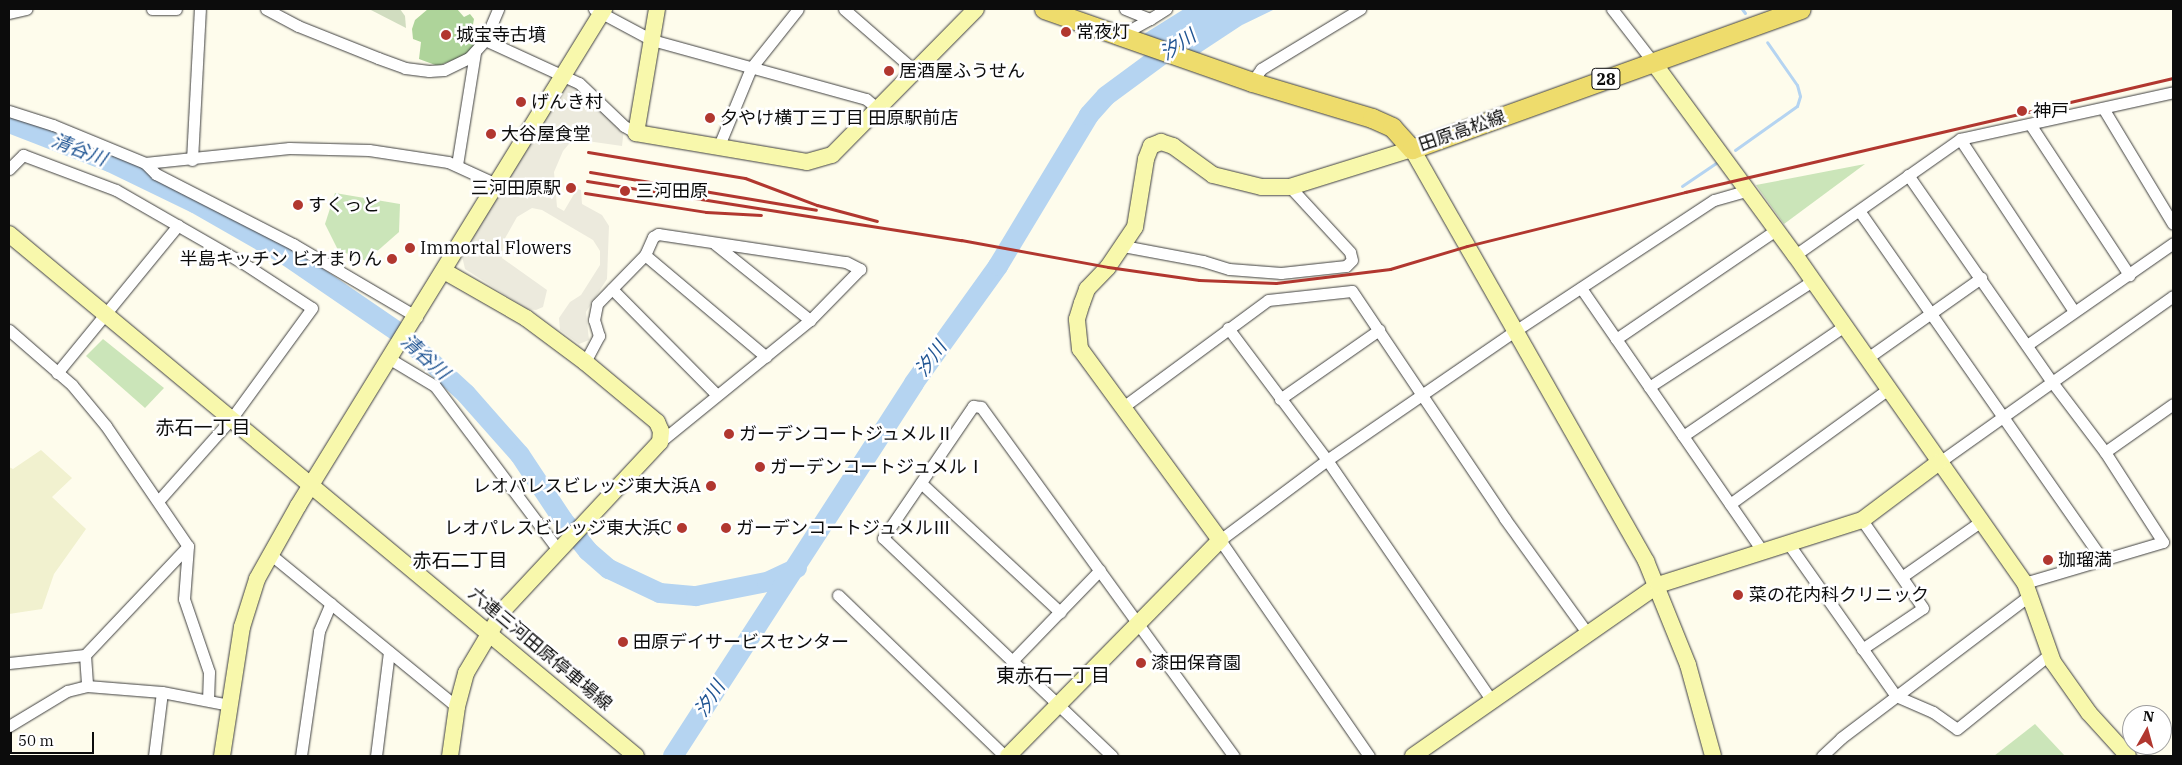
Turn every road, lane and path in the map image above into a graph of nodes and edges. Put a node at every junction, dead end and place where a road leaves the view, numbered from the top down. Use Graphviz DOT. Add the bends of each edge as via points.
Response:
graph roads {
  1 [pos="27,9"];
  2 [pos="152,9"];
  3 [pos="176,9"];
  4 [pos="200,9"];
  5 [pos="266,9"];
  6 [pos="498,9"];
  7 [pos="657,9"];
  8 [pos="798,9"];
  9 [pos="844,9"];
  10 [pos="976,9"];
  11 [pos="1044,9"];
  12 [pos="1126,9"];
  13 [pos="1166,9"];
  14 [pos="1360,9"];
  15 [pos="1612,9"];
  16 [pos="1801,9"];
  17 [pos="600,10"];
  18 [pos="9,13"];
  19 [pos="1150,19"];
  20 [pos="1124,36"];
  21 [pos="485,40"];
  22 [pos="652,40"];
  23 [pos="475,52"];
  24 [pos="1653,62"];
  25 [pos="751,68"];
  26 [pos="914,70"];
  27 [pos="564,74"];
  28 [pos="1252,82"];
  29 [pos="2173,92"];
  30 [pos="2102,108"];
  31 [pos="878,109"];
  32 [pos="9,111"];
  33 [pos="2030,124"];
  34 [pos="636,133"];
  35 [pos="1960,139"];
  36 [pos="718,148"];
  37 [pos="1412,149"];
  38 [pos="192,160"];
  39 [pos="145,163"];
  40 [pos="456,165"];
  41 [pos="9,169"];
  42 [pos="1908,175"];
  43 [pos="496,184"];
  44 [pos="1290,187"];
  45 [pos="1748,190"];
  46 [pos="1860,212"];
  47 [pos="2173,224"];
  48 [pos="178,225"];
  49 [pos="1776,230"];
  50 [pos="9,234"];
  51 [pos="714,242"];
  52 [pos="2173,243"];
  53 [pos="1123,246"];
  54 [pos="645,255"];
  55 [pos="1795,255"];
  56 [pos="444,271"];
  57 [pos="2129,275"];
  58 [pos="1981,278"];
  59 [pos="1812,281"];
  60 [pos="1581,288"];
  61 [pos="612,289"];
  62 [pos="2172,298"];
  63 [pos="2073,310"];
  64 [pos="1932,312"];
  65 [pos="105,315"];
  66 [pos="414,320"];
  67 [pos="810,320"];
  68 [pos="1844,326"];
  69 [pos="1228,328"];
  70 [pos="9,330"];
  71 [pos="1379,330"];
  72 [pos="1515,331"];
  73 [pos="1616,339"];
  74 [pos="2027,345"];
  75 [pos="391,356"];
  76 [pos="766,357"];
  77 [pos="1866,359"];
  78 [pos="586,362"];
  79 [pos="57,374"];
  80 [pos="2052,382"];
  81 [pos="1649,387"];
  82 [pos="1887,390"];
  83 [pos="1423,393"];
  84 [pos="716,394"];
  85 [pos="1280,399"];
  86 [pos="2173,404"];
  87 [pos="1123,407"];
  88 [pos="2003,416"];
  89 [pos="231,419"];
  90 [pos="1683,436"];
  91 [pos="660,442"];
  92 [pos="2105,452"];
  93 [pos="1327,460"];
  94 [pos="1938,463"];
  95 [pos="921,484"];
  96 [pos="312,486"];
  97 [pos="159,500"];
  98 [pos="1730,504"];
  99 [pos="1862,520"];
  100 [pos="1980,522"];
  101 [pos="1220,540"];
  102 [pos="1788,543"];
  103 [pos="188,546"];
  104 [pos="1762,550"];
  105 [pos="559,551"];
  106 [pos="270,554"];
  107 [pos="2103,560"];
  108 [pos="1100,570"];
  109 [pos="1903,576"];
  110 [pos="1658,585"];
  111 [pos="2027,590"];
  112 [pos="838,595"];
  113 [pos="331,603"];
  114 [pos="1060,612"];
  115 [pos="1139,625"];
  116 [pos="490,632"];
  117 [pos="1588,634"];
  118 [pos="1862,649"];
  119 [pos="389,652"];
  120 [pos="2050,654"];
  121 [pos="85,655"];
  122 [pos="1013,660"];
  123 [pos="9,663"];
  124 [pos="87,686"];
  125 [pos="162,692"];
  126 [pos="1896,696"];
  127 [pos="208,699"];
  128 [pos="1493,702"];
  129 [pos="229,705"];
  130 [pos="1060,705"];
  131 [pos="457,707"];
  132 [pos="9,726"];
  133 [pos="154,756"];
  134 [pos="222,756"];
  135 [pos="301,756"];
  136 [pos="376,756"];
  137 [pos="450,756"];
  138 [pos="636,756"];
  139 [pos="1007,756"];
  140 [pos="1112,756"];
  141 [pos="1234,756"];
  142 [pos="1369,756"];
  143 [pos="1413,756"];
  144 [pos="1713,756"];
  145 [pos="1822,756"];
  146 [pos="2128,756"];
  1 -- 18 [label="street"];
  2 -- 3 [label="street"];
  4 -- 38 [label="street"];
  5 -- 23 [label="street" via="298,26 405,68 444,70"];
  6 -- 21 [label="street"];
  7 -- 22 [label="street"];
  8 -- 25 [label="street"];
  9 -- 26 [label="street"];
  10 -- 26 [label="street"];
  11 -- 20 [label="main road, 田原高松線"];
  12 -- 19 [label="street"];
  13 -- 19 [label="street"];
  14 -- 28 [label="street" via="1261,69"];
  15 -- 24 [label="street"];
  16 -- 24 [label="main road, 田原高松線 / 28"];
  17 -- 22 [label="street"];
  17 -- 27 [label="street"];
  19 -- 20 [label="street"];
  20 -- 28 [label="main road, 田原高松線"];
  21 -- 23 [label="street"];
  21 -- 27 [label="street"];
  22 -- 25 [label="street"];
  22 -- 34 [label="street"];
  23 -- 40 [label="street"];
  24 -- 37 [label="main road, 田原高松線 / 28"];
  24 -- 45 [label="street"];
  25 -- 31 [label="street" via="866,98"];
  25 -- 36 [label="street"];
  26 -- 31 [label="street"];
  27 -- 34 [label="street"];
  27 -- 43 [label="street"];
  28 -- 37 [label="main road, 田原高松線" via="1372,118 1392,128"];
  29 -- 30 [label="street"];
  30 -- 33 [label="street"];
  30 -- 47 [label="street"];
  31 -- 36 [label="street" via="832,155 822,160 807,162"];
  32 -- 39 [label="street" via="53,125"];
  33 -- 35 [label="street"];
  33 -- 57 [label="street"];
  34 -- 36 [label="street"];
  35 -- 42 [label="street"];
  35 -- 63 [label="street"];
  37 -- 44 [label="street"];
  37 -- 72 [label="street"];
  38 -- 39 [label="street"];
  38 -- 40 [label="street" via="313,147 412,154"];
  39 -- 66 [label="street" via="156,174 293,244"];
  40 -- 43 [label="street"];
  41 -- 48 [label="street" via="23,155 116,190"];
  42 -- 46 [label="street"];
  42 -- 58 [label="street"];
  43 -- 56 [label="street"];
  44 -- 53 [label="street" via="1262,187 1213,175 1173,146 1162,142 1151,146 1135,227"];
  44 -- 53 [label="street" via="1350,252 1352,260 1346,266 1280,273 1229,269"];
  45 -- 49 [label="street"];
  45 -- 60 [label="street" via="1714,200"];
  46 -- 55 [label="street"];
  46 -- 64 [label="street"];
  48 -- 65 [label="street"];
  48 -- 89 [label="street" via="312,308"];
  49 -- 55 [label="street"];
  49 -- 73 [label="street"];
  50 -- 65 [label="street, 六連三河田原停車場線"];
  51 -- 54 [label="street" via="658,234 653,236"];
  51 -- 67 [label="street"];
  51 -- 67 [label="street" via="846,262 860,269"];
  52 -- 57 [label="street"];
  53 -- 87 [label="street" via="1087,289 1077,318 1080,349"];
  54 -- 61 [label="street"];
  54 -- 76 [label="street"];
  55 -- 59 [label="street"];
  56 -- 66 [label="street"];
  56 -- 78 [label="street" via="526,318"];
  57 -- 63 [label="street"];
  58 -- 64 [label="street"];
  58 -- 74 [label="street"];
  59 -- 68 [label="street"];
  59 -- 81 [label="street"];
  60 -- 72 [label="street"];
  60 -- 73 [label="street"];
  61 -- 78 [label="street" via="594,311 599,336"];
  61 -- 84 [label="street"];
  62 -- 80 [label="street"];
  63 -- 74 [label="street"];
  64 -- 77 [label="street"];
  64 -- 88 [label="street"];
  65 -- 79 [label="street"];
  65 -- 89 [label="street, 六連三河田原停車場線"];
  66 -- 75 [label="street"];
  67 -- 76 [label="street"];
  68 -- 77 [label="street"];
  68 -- 90 [label="street"];
  69 -- 71 [label="street" via="1268,300 1352,291"];
  69 -- 85 [label="street"];
  69 -- 87 [label="street"];
  70 -- 79 [label="street"];
  71 -- 83 [label="street"];
  71 -- 85 [label="street"];
  72 -- 83 [label="street"];
  72 -- 110 [label="street"];
  73 -- 81 [label="street"];
  74 -- 80 [label="street"];
  75 -- 96 [label="street"];
  75 -- 105 [label="street" via="435,386"];
  76 -- 84 [label="street"];
  77 -- 82 [label="street"];
  78 -- 91 [label="street" via="657,422"];
  79 -- 97 [label="street" via="72,385 106,426"];
  80 -- 88 [label="street"];
  80 -- 92 [label="street"];
  81 -- 90 [label="street"];
  82 -- 94 [label="street"];
  82 -- 98 [label="street"];
  83 -- 93 [label="street"];
  83 -- 117 [label="street" via="1505,519"];
  84 -- 91 [label="street"];
  85 -- 93 [label="street"];
  86 -- 92 [label="street"];
  87 -- 101 [label="street"];
  88 -- 94 [label="street"];
  88 -- 107 [label="street"];
  89 -- 96 [label="street, 六連三河田原停車場線"];
  89 -- 97 [label="street"];
  90 -- 98 [label="street"];
  91 -- 105 [label="street"];
  92 -- 107 [label="street" via="2163,542"];
  93 -- 101 [label="street"];
  93 -- 128 [label="street"];
  94 -- 99 [label="street"];
  94 -- 100 [label="street"];
  95 -- 108 [label="street" via="973,406 981,407"];
  95 -- 114 [label="street"];
  95 -- 122 [label="street" via="883,538"];
  96 -- 106 [label="street"];
  96 -- 116 [label="street, 六連三河田原停車場線"];
  97 -- 103 [label="street"];
  98 -- 104 [label="street"];
  99 -- 102 [label="street"];
  99 -- 109 [label="street"];
  100 -- 109 [label="street"];
  100 -- 111 [label="street"];
  101 -- 115 [label="street"];
  101 -- 142 [label="street"];
  102 -- 104 [label="street"];
  102 -- 118 [label="street"];
  103 -- 121 [label="street"];
  103 -- 127 [label="street" via="184,598 209,672"];
  104 -- 110 [label="street"];
  105 -- 116 [label="street" via="509,603"];
  106 -- 113 [label="street"];
  106 -- 129 [label="street" via="248,602"];
  107 -- 111 [label="street"];
  108 -- 114 [label="street"];
  108 -- 115 [label="street"];
  109 -- 118 [label="street" via="1923,608"];
  110 -- 117 [label="street"];
  110 -- 144 [label="street" via="1688,665"];
  111 -- 120 [label="street"];
  111 -- 126 [label="street"];
  112 -- 139 [label="street"];
  113 -- 119 [label="street"];
  113 -- 135 [label="street" via="319,631"];
  114 -- 122 [label="street"];
  115 -- 130 [label="street"];
  115 -- 141 [label="street"];
  116 -- 131 [label="street" via="474,655"];
  116 -- 138 [label="street, 六連三河田原停車場線"];
  117 -- 128 [label="street"];
  118 -- 126 [label="street"];
  119 -- 131 [label="street"];
  119 -- 136 [label="street"];
  120 -- 126 [label="street" via="1957,729 1933,712"];
  120 -- 146 [label="street" via="2089,713"];
  121 -- 123 [label="street"];
  121 -- 124 [label="street"];
  122 -- 130 [label="street"];
  124 -- 125 [label="street"];
  124 -- 132 [label="street" via="67,691"];
  125 -- 127 [label="street"];
  125 -- 133 [label="street"];
  126 -- 145 [label="street"];
  127 -- 129 [label="street"];
  128 -- 143 [label="street"];
  129 -- 134 [label="street"];
  130 -- 139 [label="street"];
  130 -- 140 [label="street"];
  131 -- 137 [label="street"];
}
